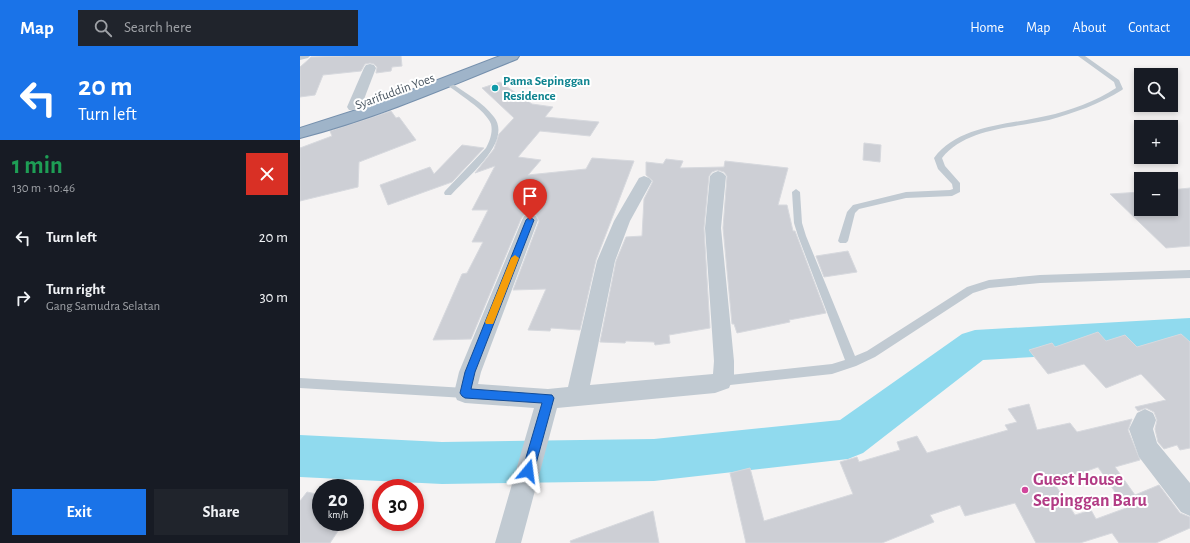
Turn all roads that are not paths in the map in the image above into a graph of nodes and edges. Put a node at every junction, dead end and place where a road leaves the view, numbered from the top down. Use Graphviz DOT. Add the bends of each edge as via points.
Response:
graph roads {
  1 [pos="300,56"];
  2 [pos="304,56"];
  3 [pos="488,56"];
  4 [pos="512,56"];
  5 [pos="1081,56"];
  6 [pos="370,68"];
  7 [pos="448,83"];
  8 [pos="354,107"];
  9 [pos="300,122"];
  10 [pos="300,133"];
  11 [pos="718,176"];
  12 [pos="644,181"];
  13 [pos="796,192"];
  14 [pos="448,193"];
  15 [pos="530,220"];
  16 [pos="843,241"];
  17 [pos="1190,274"];
  18 [pos="852,363"];
  19 [pos="721,381"];
  20 [pos="300,383"];
  21 [pos="465,393"];
  22 [pos="577,396"];
  23 [pos="546,406"];
  24 [pos="1145,420"];
  25 [pos="1190,503"];
  26 [pos="508,543"];
  1 -- 2 [label="street"];
  3 -- 8 [label="highway, Syarifuddin Yoes"];
  4 -- 7 [label="highway"];
  5 -- 16 [label="lane" via="1116,81 1120,89 1061,114 960,138 946,147 938,158 941,167 956,183 957,190 952,193 906,195 856,207"];
  6 -- 8 [label="street"];
  7 -- 10 [label="highway" via="364,114"];
  7 -- 14 [label="lane" via="486,113 494,123 495,131 494,140 486,152"];
  8 -- 9 [label="highway, Syarifuddin Yoes"];
  11 -- 19 [label="street" via="713,228 724,361"];
  12 -- 22 [label="street" via="622,221 606,261"];
  13 -- 18 [label="lane" via="798,223 802,236"];
  15 -- 21 [label="street" via="470,372"];
  17 -- 18 [label="lane" via="1040,279 989,284 970,290 871,354"];
  18 -- 19 [label="lane" via="832,369"];
  19 -- 22 [label="street"];
  20 -- 21 [label="lane"];
  21 -- 23 [label="street"];
  22 -- 23 [label="street"];
  23 -- 26 [label="street"];
  24 -- 25 [label="street" via="1141,429 1147,449"];
}
